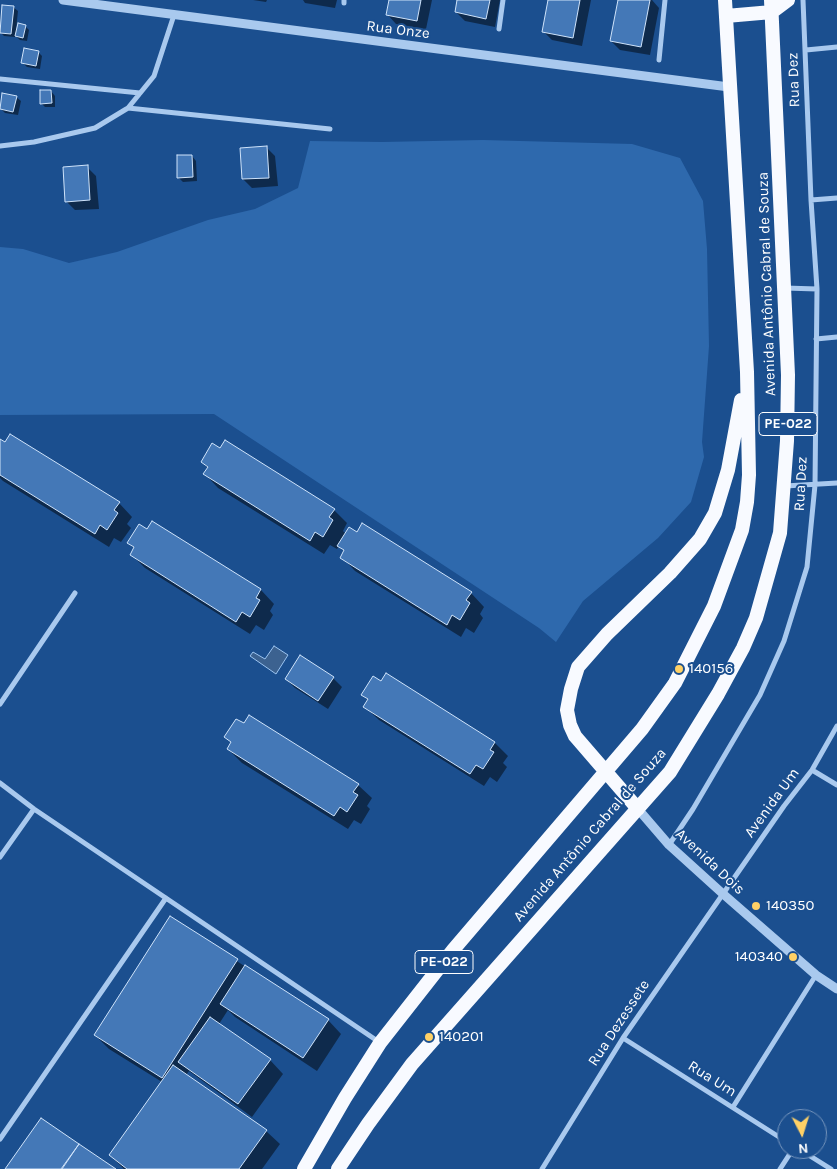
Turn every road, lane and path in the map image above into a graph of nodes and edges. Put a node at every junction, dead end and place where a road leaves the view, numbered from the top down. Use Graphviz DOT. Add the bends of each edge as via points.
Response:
graph roads {
  1 [pos="63,0"];
  2 [pos="503,0"];
  3 [pos="665,0"];
  4 [pos="725,0"];
  5 [pos="788,0"];
  6 [pos="803,0"];
  7 [pos="772,6"];
  8 [pos="174,15"];
  9 [pos="726,16"];
  10 [pos="499,29"];
  11 [pos="837,47"];
  12 [pos="806,50"];
  13 [pos="659,60"];
  14 [pos="0,79"];
  15 [pos="729,87"];
  16 [pos="140,93"];
  17 [pos="128,108"];
  18 [pos="330,129"];
  19 [pos="0,146"];
  20 [pos="837,198"];
  21 [pos="811,200"];
  22 [pos="784,288"];
  23 [pos="817,289"];
  24 [pos="837,338"];
  25 [pos="816,339"];
  26 [pos="747,372"];
  27 [pos="837,483"];
  28 [pos="815,484"];
  29 [pos="784,486"];
  30 [pos="75,593"];
  31 [pos="0,704"];
  32 [pos="837,726"];
  33 [pos="812,770"];
  34 [pos="606,772"];
  35 [pos="0,783"];
  36 [pos="837,785"];
  37 [pos="638,809"];
  38 [pos="34,810"];
  39 [pos="669,845"];
  40 [pos="0,857"];
  41 [pos="722,893"];
  42 [pos="166,898"];
  43 [pos="816,975"];
  44 [pos="837,989"];
  45 [pos="623,1038"];
  46 [pos="380,1043"];
  47 [pos="733,1107"];
  48 [pos="777,1136"];
  49 [pos="0,1138"];
  50 [pos="815,1159"];
  51 [pos="304,1169"];
  52 [pos="338,1169"];
  53 [pos="542,1169"];
  54 [pos="831,1169"];
  1 -- 8 [label="street, Rua Onze"];
  2 -- 10 [label="street"];
  3 -- 13 [label="street"];
  4 -- 9 [label="highway, Avenida Antônio Cabral de Souza / PE-022"];
  5 -- 7 [label="highway"];
  6 -- 12 [label="street, Rua Dez"];
  7 -- 9 [label="highway"];
  7 -- 22 [label="highway, Avenida Antônio Cabral de Souza / PE-022"];
  8 -- 15 [label="street, Rua Onze"];
  8 -- 16 [label="street" via="154,76"];
  9 -- 15 [label="highway, Avenida Antônio Cabral de Souza / PE-022"];
  11 -- 12 [label="street"];
  12 -- 21 [label="street, Rua Dez"];
  14 -- 16 [label="street"];
  15 -- 26 [label="highway, Avenida Antônio Cabral de Souza / PE-022"];
  16 -- 17 [label="street"];
  17 -- 18 [label="street"];
  17 -- 19 [label="street" via="95,128"];
  20 -- 21 [label="street"];
  21 -- 23 [label="street, Rua Dez"];
  22 -- 23 [label="street"];
  22 -- 29 [label="highway, Avenida Antônio Cabral de Souza / PE-022" via="788,441"];
  23 -- 25 [label="street, Rua Dez"];
  24 -- 25 [label="street"];
  25 -- 28 [label="street, Rua Dez"];
  26 -- 34 [label="highway, Avenida Antônio Cabral de Souza / PE-022" via="749,475 742,530 714,606 674,683"];
  26 -- 34 [label="highway" via="728,470 715,513 700,538 670,573 578,667 567,710 570,725 575,736"];
  27 -- 28 [label="street"];
  28 -- 29 [label="street"];
  28 -- 39 [label="street, Rua Dez" via="807,567 784,641 760,695"];
  29 -- 37 [label="highway, Avenida Antônio Cabral de Souza / PE-022" via="780,533 750,633 718,694 670,772"];
  30 -- 31 [label="street"];
  32 -- 33 [label="street, Avenida Um"];
  33 -- 36 [label="street"];
  33 -- 41 [label="street, Avenida Um"];
  34 -- 37 [label="highway"];
  34 -- 46 [label="highway, Avenida Antônio Cabral de Souza / PE-022" via="453,950"];
  35 -- 38 [label="street"];
  37 -- 39 [label="street, Avenida Dois"];
  37 -- 52 [label="highway, Avenida Antônio Cabral de Souza / PE-022" via="412,1064"];
  38 -- 40 [label="street"];
  38 -- 42 [label="street"];
  39 -- 41 [label="street, Avenida Dois"];
  41 -- 43 [label="street, Avenida Dois"];
  41 -- 45 [label="street, Rua Dezessete"];
  42 -- 46 [label="street"];
  42 -- 49 [label="street"];
  43 -- 44 [label="street, Avenida Dois"];
  43 -- 47 [label="street"];
  45 -- 47 [label="street, Rua Um"];
  45 -- 53 [label="street, Rua Dezessete"];
  46 -- 51 [label="highway, Avenida Antônio Cabral de Souza / PE-022"];
  47 -- 48 [label="street, Rua Um"];
  50 -- 54 [label="street"];
}
